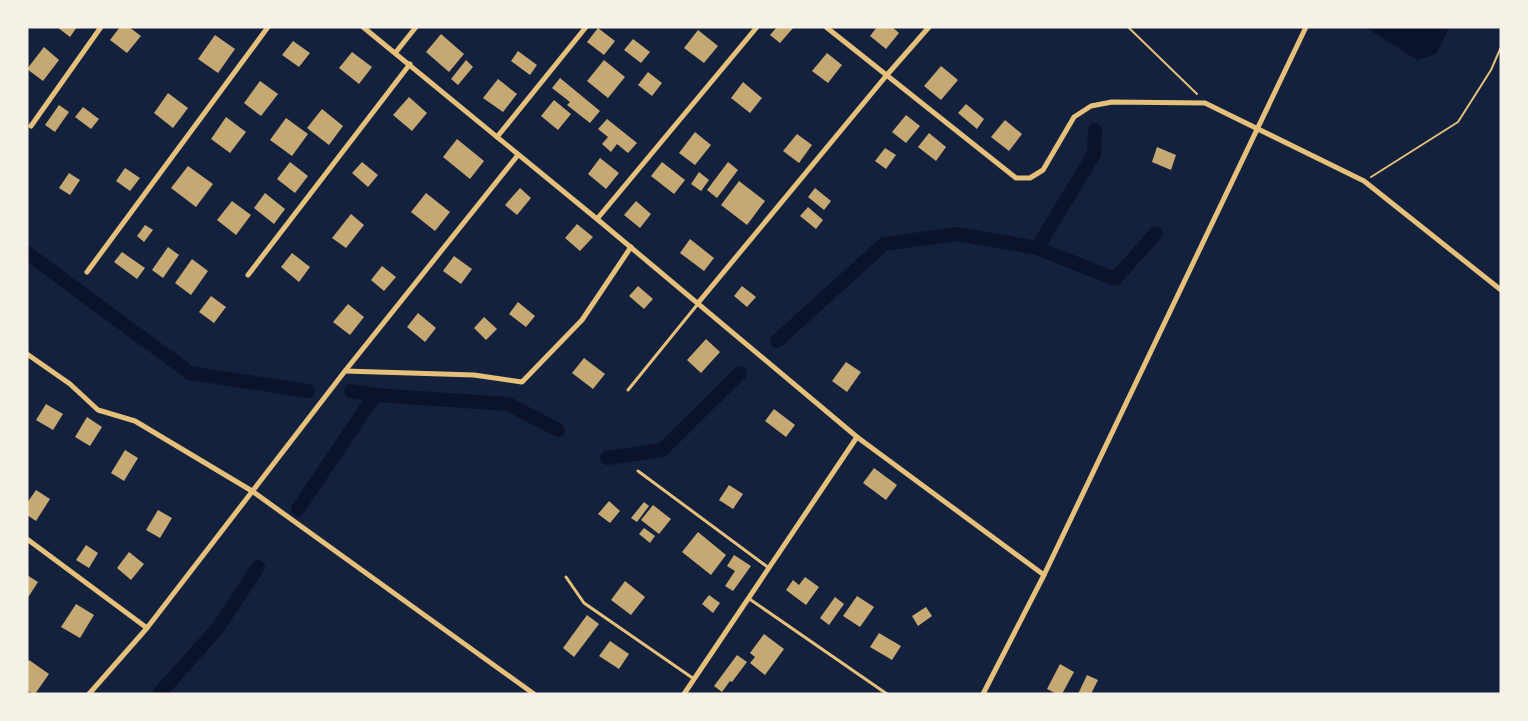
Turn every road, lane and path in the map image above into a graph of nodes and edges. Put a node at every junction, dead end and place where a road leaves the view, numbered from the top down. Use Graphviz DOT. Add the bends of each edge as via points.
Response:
graph roads {
  1 [pos="101,27"];
  2 [pos="268,27"];
  3 [pos="363,27"];
  4 [pos="416,27"];
  5 [pos="586,27"];
  6 [pos="757,27"];
  7 [pos="826,27"];
  8 [pos="929,27"];
  9 [pos="1128,27"];
  10 [pos="1306,27"];
  11 [pos="1501,47"];
  12 [pos="396,52"];
  13 [pos="410,64"];
  14 [pos="886,76"];
  15 [pos="1205,103"];
  16 [pos="31,126"];
  17 [pos="1258,130"];
  18 [pos="497,137"];
  19 [pos="518,155"];
  20 [pos="1364,181"];
  21 [pos="597,219"];
  22 [pos="631,247"];
  23 [pos="87,272"];
  24 [pos="248,275"];
  25 [pos="1501,290"];
  26 [pos="698,303"];
  27 [pos="27,354"];
  28 [pos="345,371"];
  29 [pos="628,390"];
  30 [pos="856,437"];
  31 [pos="638,471"];
  32 [pos="252,491"];
  33 [pos="27,539"];
  34 [pos="769,568"];
  35 [pos="1044,575"];
  36 [pos="566,577"];
  37 [pos="748,598"];
  38 [pos="147,628"];
  39 [pos="694,679"];
  40 [pos="89,694"];
  41 [pos="534,694"];
  42 [pos="684,694"];
  43 [pos="887,694"];
  44 [pos="983,694"];
  1 -- 16 [label="street"];
  2 -- 23 [label="street"];
  3 -- 12 [label="street"];
  4 -- 12 [label="street"];
  5 -- 18 [label="street"];
  6 -- 21 [label="street"];
  7 -- 14 [label="street"];
  8 -- 14 [label="street"];
  9 -- 15 [label="path"];
  10 -- 17 [label="street"];
  11 -- 20 [label="path" via="1458,122"];
  12 -- 13 [label="street"];
  13 -- 18 [label="street"];
  13 -- 24 [label="street"];
  14 -- 15 [label="street" via="1016,178 1030,178 1042,170 1074,117 1091,106 1112,102"];
  14 -- 26 [label="street"];
  15 -- 17 [label="street"];
  17 -- 20 [label="street"];
  17 -- 35 [label="street"];
  18 -- 19 [label="street"];
  19 -- 21 [label="street"];
  19 -- 28 [label="street"];
  20 -- 25 [label="street"];
  21 -- 22 [label="street"];
  22 -- 26 [label="street"];
  22 -- 28 [label="street" via="582,320 522,382 474,375"];
  26 -- 29 [label="lane"];
  26 -- 30 [label="street"];
  27 -- 32 [label="street" via="70,384 98,410 135,421"];
  28 -- 32 [label="street"];
  30 -- 34 [label="street"];
  30 -- 35 [label="street"];
  31 -- 34 [label="lane"];
  32 -- 38 [label="street"];
  32 -- 41 [label="street"];
  33 -- 38 [label="street"];
  34 -- 37 [label="street"];
  35 -- 44 [label="street"];
  36 -- 39 [label="lane" via="584,603"];
  37 -- 39 [label="street"];
  37 -- 43 [label="lane"];
  38 -- 40 [label="street"];
  39 -- 42 [label="street"];
}
